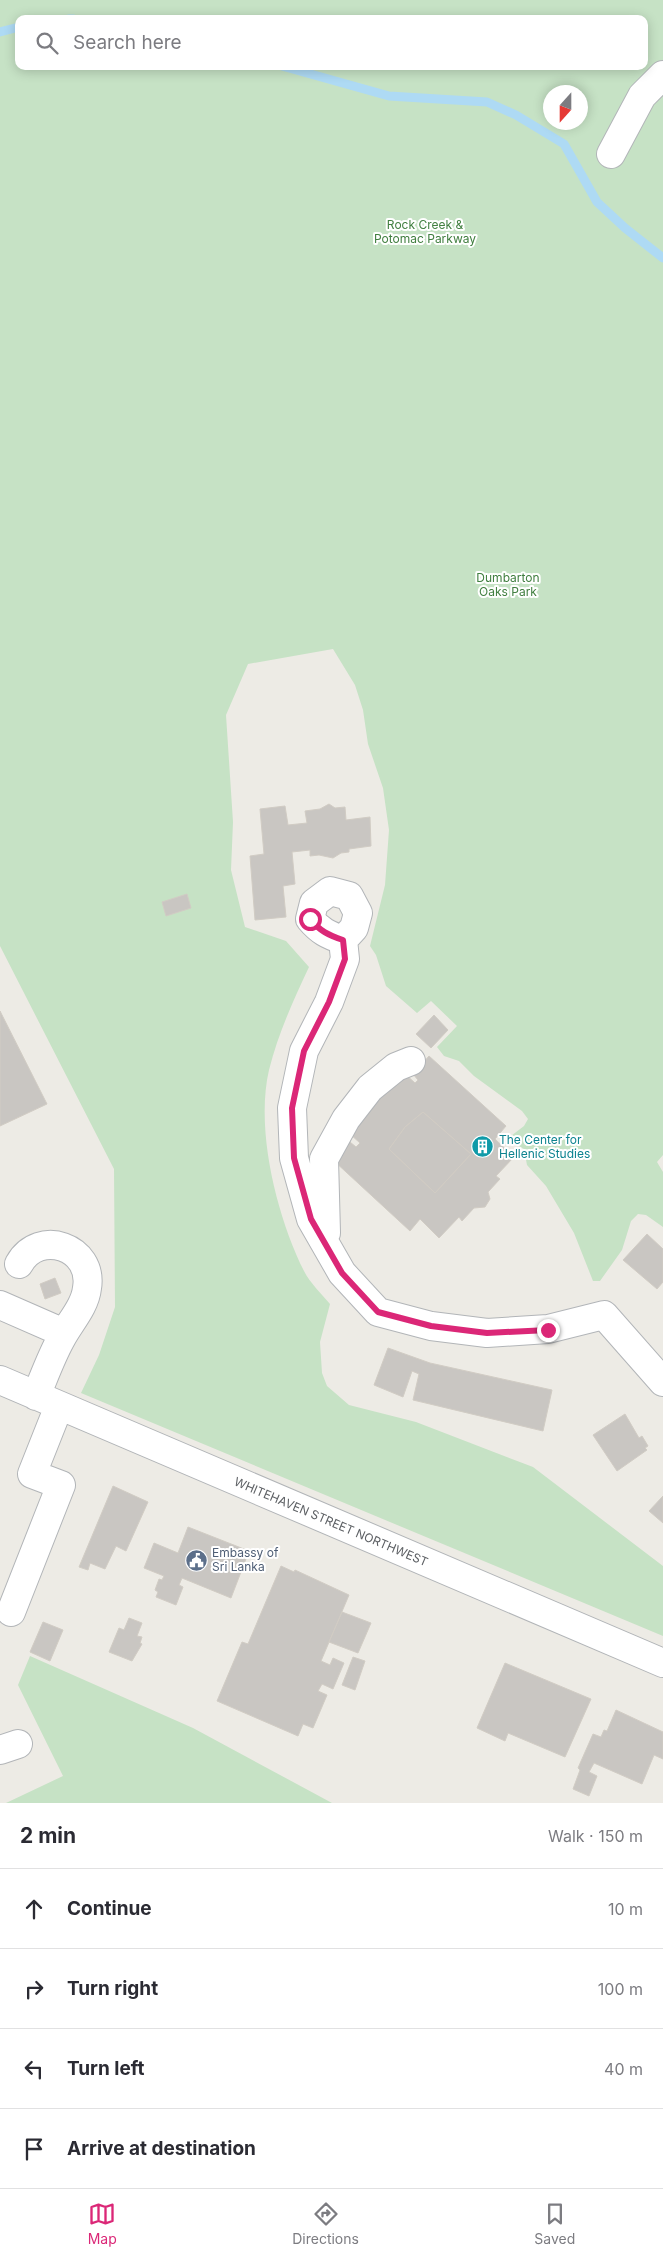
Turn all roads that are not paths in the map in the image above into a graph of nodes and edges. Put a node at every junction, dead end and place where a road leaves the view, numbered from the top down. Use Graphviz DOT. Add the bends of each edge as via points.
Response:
graph roads {
  1 [pos="663,75"];
  2 [pos="611,154"];
  3 [pos="343,940"];
  4 [pos="411,1061"];
  5 [pos="327,1247"];
  6 [pos="19,1264"];
  7 [pos="0,1305"];
  8 [pos="64,1333"];
  9 [pos="0,1380"];
  10 [pos="663,1382"];
  11 [pos="48,1401"];
  12 [pos="11,1612"];
  13 [pos="663,1663"];
  1 -- 2 [label="street" via="642,96"];
  3 -- 5 [label="street" via="345,959 329,1002 304,1051 292,1108 294,1158 311,1219"];
  4 -- 5 [label="street" via="396,1067 370,1088 346,1119 324,1159"];
  5 -- 10 [label="street" via="342,1273 378,1312 431,1326 487,1333 548,1330 604,1315"];
  6 -- 8 [label="street" via="31,1250 44,1245 60,1246 77,1254 86,1269 88,1287"];
  7 -- 8 [label="street"];
  8 -- 11 [label="street"];
  9 -- 11 [label="street, WHITEHAVEN STREET NORTHWEST"];
  11 -- 12 [label="street" via="32,1474 61,1486"];
  11 -- 13 [label="street, WHITEHAVEN STREET NORTHWEST"];
}
